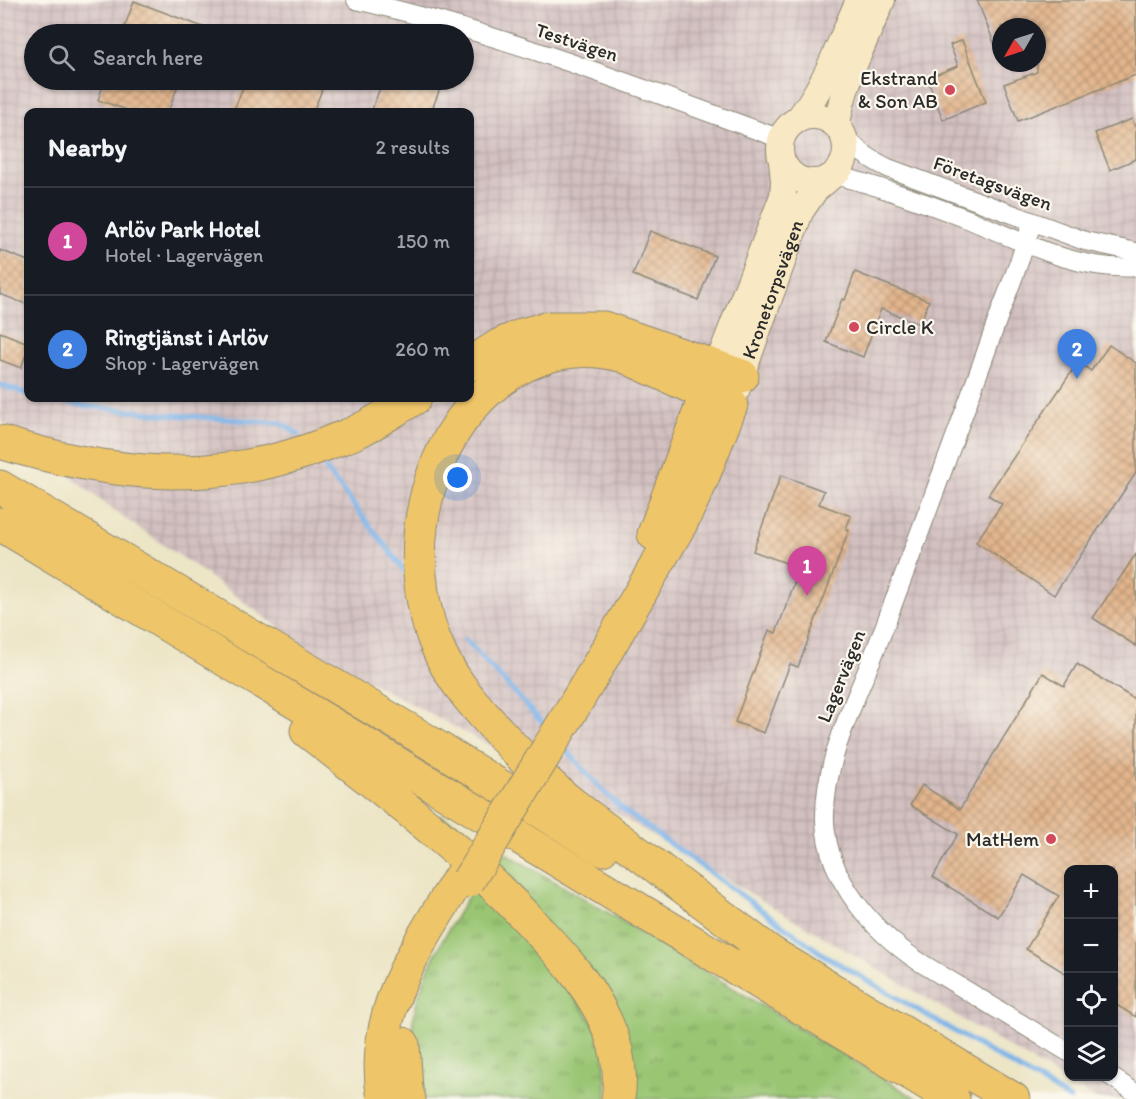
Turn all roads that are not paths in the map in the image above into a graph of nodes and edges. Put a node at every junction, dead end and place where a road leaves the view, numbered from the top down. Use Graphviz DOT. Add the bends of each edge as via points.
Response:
graph roads {
  1 [pos="356,0"];
  2 [pos="859,0"];
  3 [pos="882,0"];
  4 [pos="446,24"];
  5 [pos="474,33"];
  6 [pos="800,117"];
  7 [pos="840,130"];
  8 [pos="781,150"];
  9 [pos="831,177"];
  10 [pos="1032,222"];
  11 [pos="1026,244"];
  12 [pos="1136,252"];
  13 [pos="1136,267"];
  14 [pos="474,361"];
  15 [pos="724,386"];
  16 [pos="408,402"];
  17 [pos="0,442"];
  18 [pos="0,487"];
  19 [pos="0,524"];
  20 [pos="172,628"];
  21 [pos="464,878"];
  22 [pos="771,953"];
  23 [pos="1064,1050"];
  24 [pos="1116,1081"];
  25 [pos="1136,1093"];
  26 [pos="384,1099"];
  27 [pos="409,1099"];
  28 [pos="618,1099"];
  29 [pos="953,1099"];
  30 [pos="1013,1099"];
  1 -- 4 [label="street, Testvägen"];
  2 -- 6 [label="main road" via="827,75"];
  3 -- 7 [label="main road" via="839,107"];
  5 -- 8 [label="street, Testvägen" via="598,72"];
  6 -- 7 [label="main road" via="829,119"];
  6 -- 8 [label="main road" via="785,130"];
  7 -- 9 [label="main road" via="847,150 843,163"];
  7 -- 10 [label="street, Företagsvägen" via="867,158"];
  8 -- 9 [label="main road" via="789,173 801,180 814,183"];
  8 -- 15 [label="main road, Kronetorpsvägen" via="783,196"];
  9 -- 11 [label="street" via="856,180"];
  9 -- 15 [label="main road, Kronetorpsvägen" via="815,190 800,212"];
  10 -- 11 [label="street, Lagervägen"];
  10 -- 12 [label="street, Företagsvägen" via="1085,241"];
  11 -- 13 [label="street" via="1082,262"];
  11 -- 23 [label="street, Lagervägen" via="840,738 829,776 825,822 832,854 845,884 881,932 918,961"];
  14 -- 15 [label="highway" via="525,334 549,328 604,328"];
  15 -- 21 [label="highway" via="581,683"];
  15 -- 22 [label="highway" via="608,351 578,350 550,355 506,375 466,414 441,456 424,506 419,571 424,607 441,656 465,693 505,739 557,791"];
  16 -- 17 [label="highway" via="359,431 307,451 258,465 206,472 153,472 95,465"];
  18 -- 22 [label="highway" via="414,733"];
  19 -- 20 [label="highway"];
  20 -- 28 [label="highway" via="439,834 491,880 563,957 591,994 611,1035 619,1064"];
  20 -- 29 [label="highway"];
  21 -- 26 [label="highway" via="400,977 383,1042"];
  21 -- 27 [label="highway" via="413,982 405,1011 403,1047"];
  22 -- 30 [label="highway"];
  24 -- 25 [label="street"];
}
